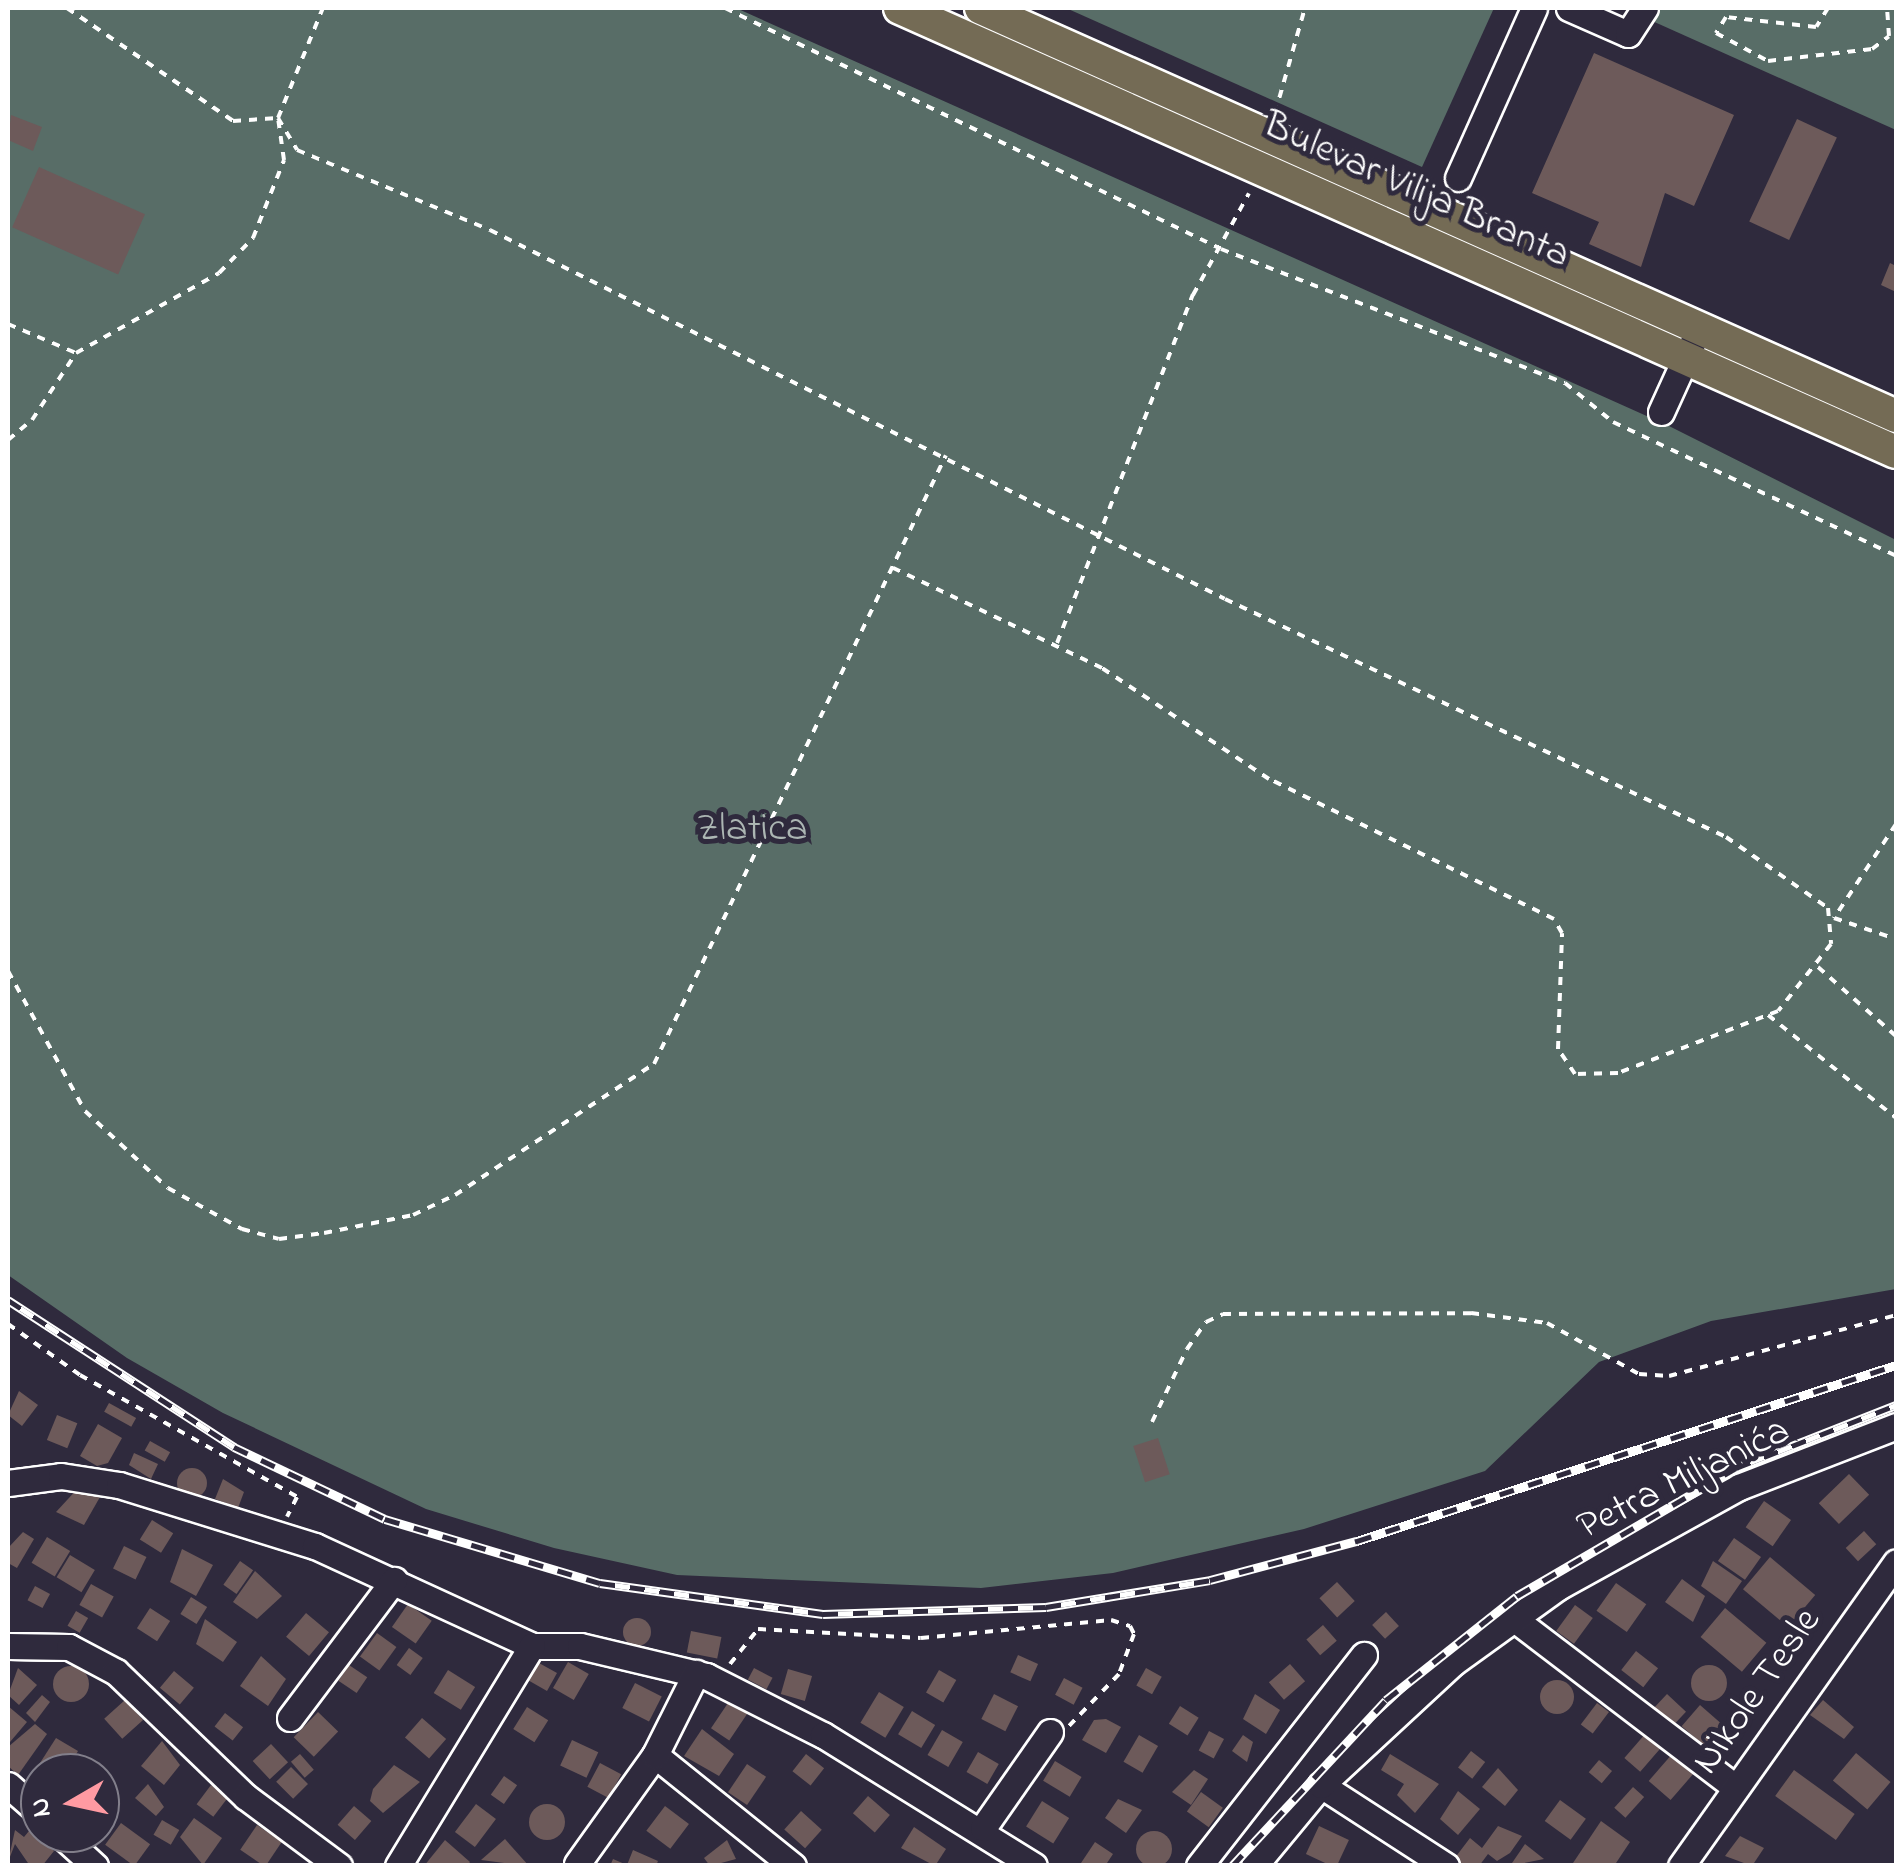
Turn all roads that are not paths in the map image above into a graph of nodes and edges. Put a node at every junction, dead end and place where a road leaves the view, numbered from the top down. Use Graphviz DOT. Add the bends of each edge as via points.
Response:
graph roads {
  1 [pos="900,8"];
  2 [pos="981,8"];
  3 [pos="1534,8"];
  4 [pos="1568,8"];
  5 [pos="1645,8"];
  6 [pos="1458,178"];
  7 [pos="1692,343"];
  8 [pos="1661,412"];
  9 [pos="1896,416"];
  10 [pos="1896,452"];
  11 [pos="1896,1426"];
  12 [pos="8,1482"];
  13 [pos="1896,1562"];
  14 [pos="394,1580"];
  15 [pos="1513,1618"];
  16 [pos="8,1646"];
  17 [pos="532,1646"];
  18 [pos="1364,1655"];
  19 [pos="696,1673"];
  20 [pos="290,1718"];
  21 [pos="1050,1732"];
  22 [pos="655,1755"];
  23 [pos="1321,1785"];
  24 [pos="1736,1788"];
  25 [pos="982,1828"];
  26 [pos="577,1864"];
  27 [pos="339,1866"];
  28 [pos="398,1866"];
  29 [pos="793,1866"];
  30 [pos="1034,1866"];
  31 [pos="1199,1866"];
  32 [pos="1254,1866"];
  33 [pos="1446,1866"];
  34 [pos="1681,1866"];
  1 -- 7 [label="main road, Bulevar Vilija Branta"];
  2 -- 7 [label="main road, Bulevar Vilija Branta"];
  3 -- 6 [label="street"];
  4 -- 5 [label="street" via="1628,34"];
  7 -- 8 [label="street"];
  7 -- 9 [label="main road, Bulevar Vilija Branta"];
  7 -- 10 [label="main road, Bulevar Vilija Branta"];
  11 -- 15 [label="street, Petra Miljanića" via="1739,1487"];
  12 -- 14 [label="street" via="89,1479 280,1533"];
  13 -- 24 [label="street, Nikole Tesle"];
  14 -- 17 [label="street"];
  14 -- 20 [label="street"];
  15 -- 23 [label="street, Petra Miljanića"];
  15 -- 24 [label="street"];
  16 -- 27 [label="street" via="69,1647 116,1672 246,1797"];
  17 -- 19 [label="street" via="580,1646"];
  17 -- 28 [label="street"];
  18 -- 31 [label="street"];
  19 -- 22 [label="street"];
  19 -- 25 [label="street"];
  21 -- 25 [label="street"];
  22 -- 26 [label="street"];
  22 -- 29 [label="street"];
  23 -- 32 [label="street, Petra Miljanića"];
  23 -- 33 [label="street"];
  24 -- 34 [label="street, Nikole Tesle"];
  25 -- 30 [label="street"];
}
